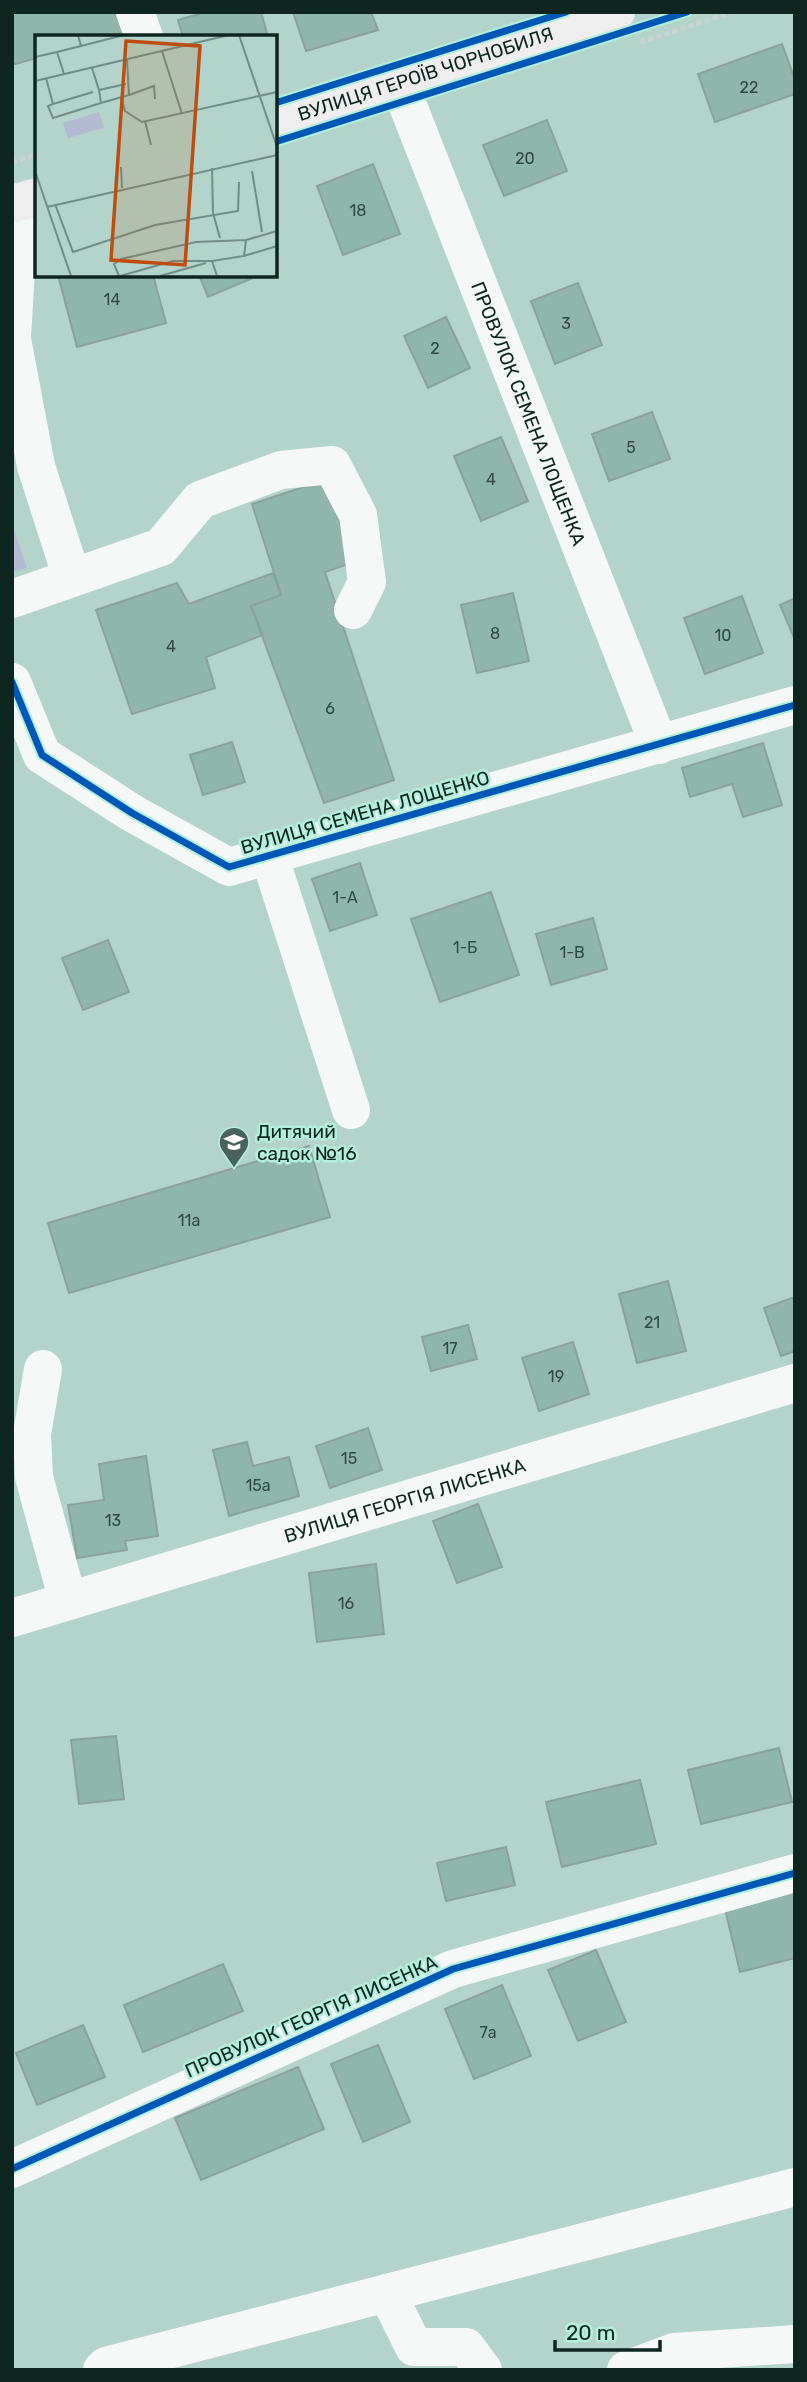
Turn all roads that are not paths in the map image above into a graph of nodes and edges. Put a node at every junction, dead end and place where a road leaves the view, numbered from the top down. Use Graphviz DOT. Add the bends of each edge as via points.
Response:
graph roads {
  1 [pos="135,12"];
  2 [pos="616,12"];
  3 [pos="143,35"];
  4 [pos="399,83"];
  5 [pos="276,122"];
  6 [pos="23,201"];
  7 [pos="12,338"];
  8 [pos="24,470"];
  9 [pos="72,578"];
  10 [pos="12,599"];
  11 [pos="352,610"];
  12 [pos="12,682"];
  13 [pos="795,705"];
  14 [pos="659,745"];
  15 [pos="269,855"];
  16 [pos="351,1110"];
  17 [pos="43,1369"];
  18 [pos="795,1383"];
  19 [pos="68,1601"];
  20 [pos="12,1618"];
  21 [pos="795,1874"];
  22 [pos="12,2169"];
  23 [pos="795,2187"];
  24 [pos="387,2293"];
  25 [pos="795,2344"];
  26 [pos="102,2370"];
  27 [pos="483,2370"];
  28 [pos="626,2370"];
  1 -- 3 [label="street"];
  2 -- 4 [label="main road, ВУЛИЦЯ ГЕРОЇВ ЧОРНОБИЛЯ"];
  4 -- 5 [label="main road, ВУЛИЦЯ ГЕРОЇВ ЧОРНОБИЛЯ"];
  4 -- 14 [label="street, ПРОВУЛОК СЕМЕНА ЛОЩЕНКА"];
  6 -- 7 [label="street"];
  7 -- 8 [label="street"];
  8 -- 9 [label="street"];
  9 -- 10 [label="street"];
  9 -- 11 [label="street" via="160,547 200,500 281,470 332,465 358,515 367,582"];
  12 -- 15 [label="street, ВУЛИЦЯ СЕМЕНА ЛОЩЕНКО" via="42,755 132,813 229,867"];
  13 -- 14 [label="street, ВУЛИЦЯ СЕМЕНА ЛОЩЕНКО"];
  14 -- 15 [label="street, ВУЛИЦЯ СЕМЕНА ЛОЩЕНКО"];
  15 -- 16 [label="street"];
  17 -- 19 [label="street" via="32,1434 34,1477"];
  18 -- 19 [label="street, ВУЛИЦЯ ГЕОРГІЯ ЛИСЕНКА"];
  19 -- 20 [label="street, ВУЛИЦЯ ГЕОРГІЯ ЛИСЕНКА"];
  21 -- 22 [label="street, ПРОВУЛОК ГЕОРГІЯ ЛИСЕНКА" via="453,1969"];
  23 -- 24 [label="street"];
  24 -- 26 [label="street" via="106,2365"];
  24 -- 27 [label="street" via="414,2347 466,2347"];
  25 -- 28 [label="street" via="674,2352"];
}
